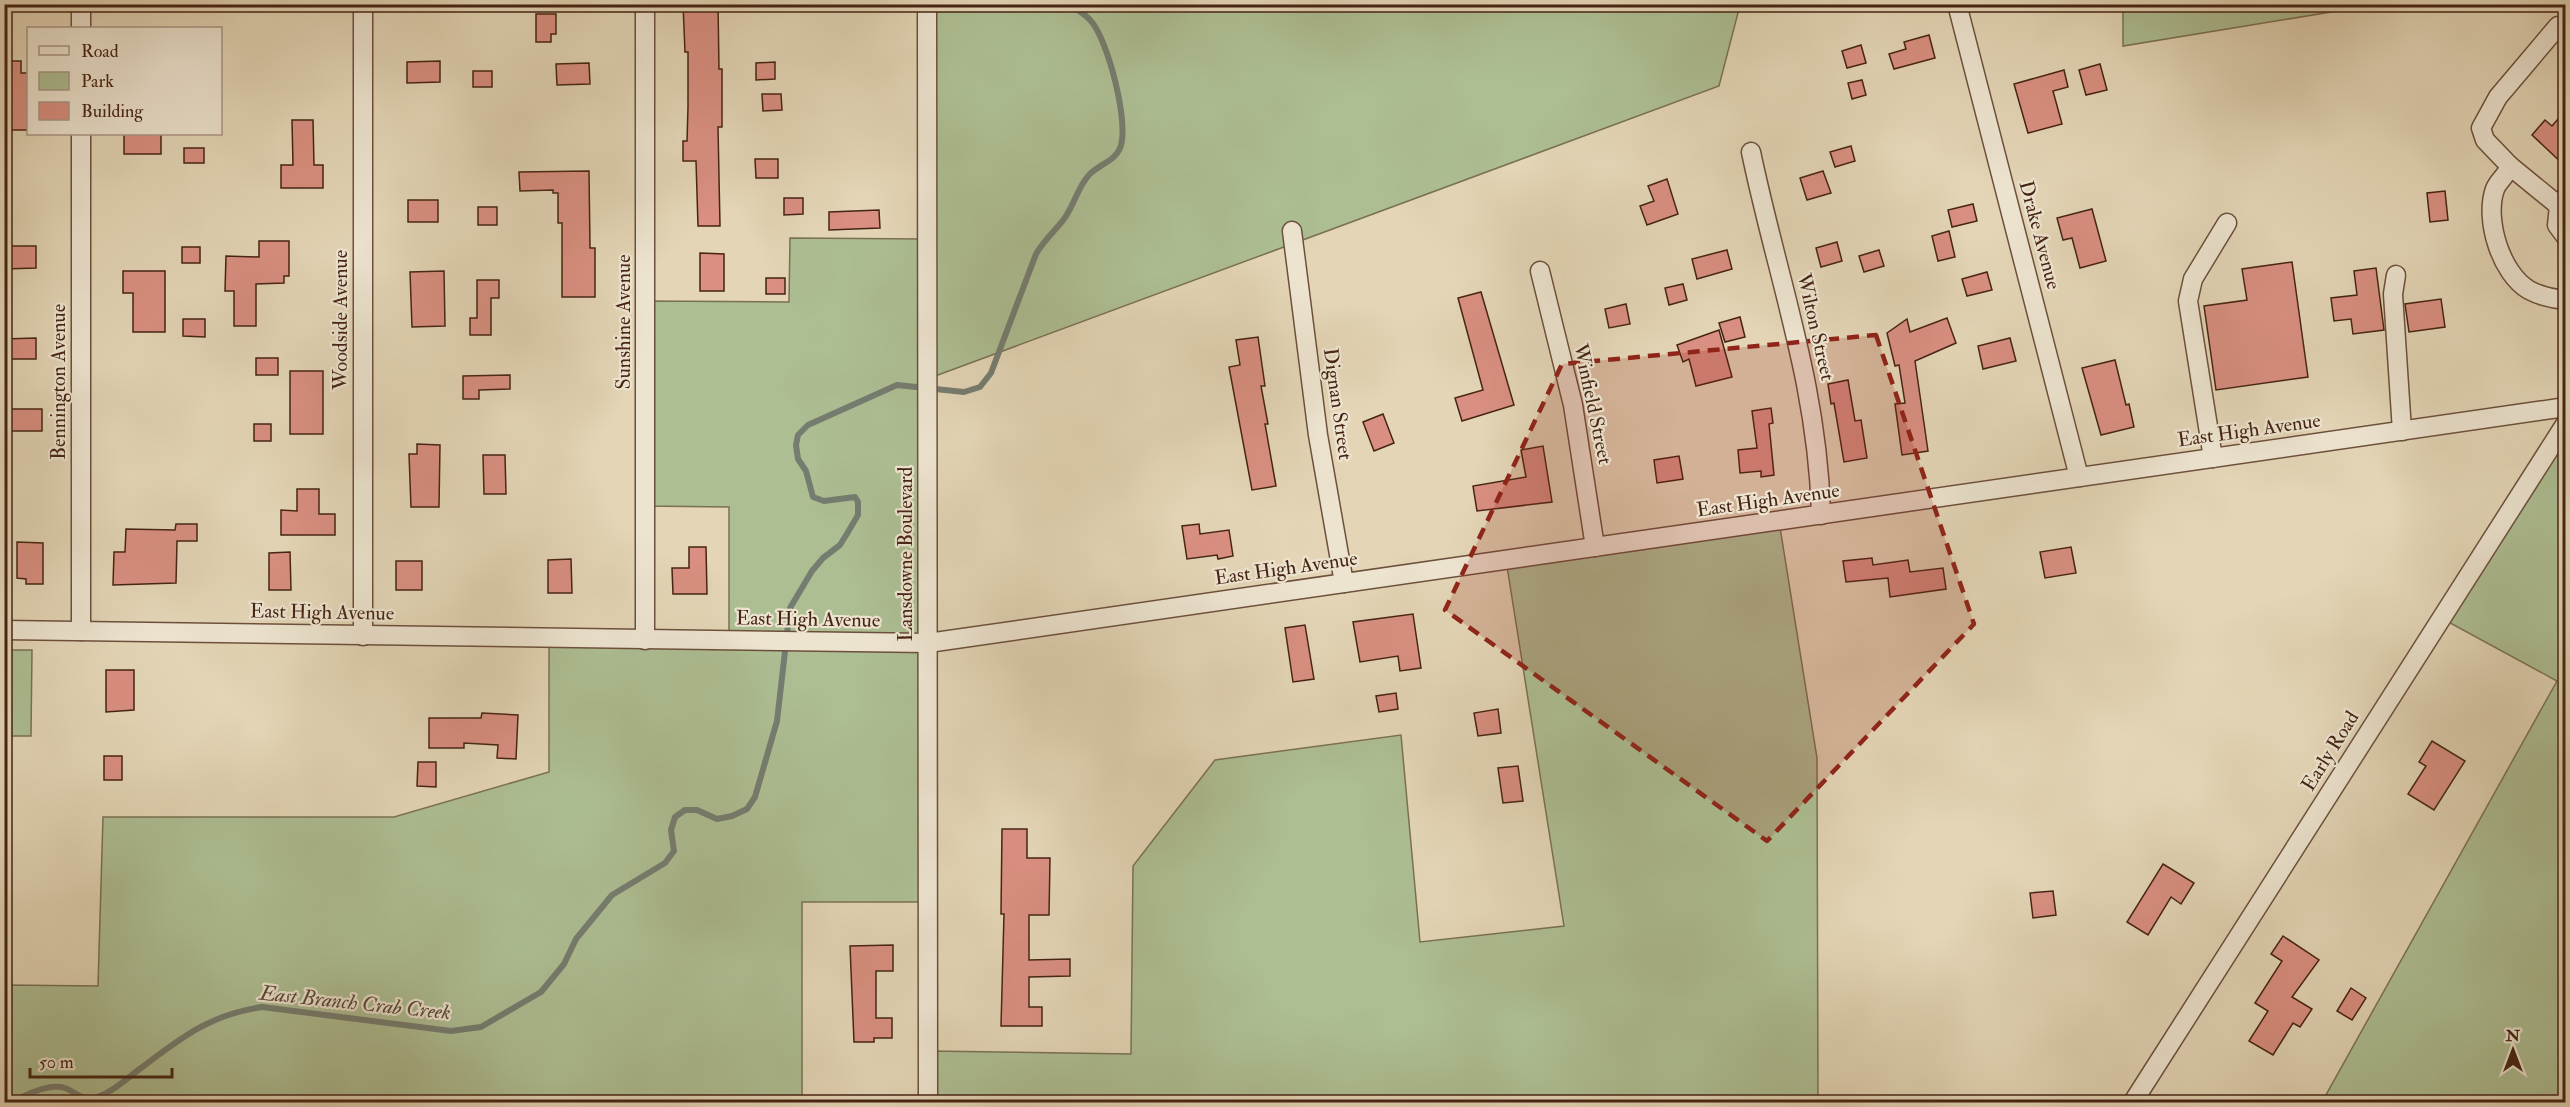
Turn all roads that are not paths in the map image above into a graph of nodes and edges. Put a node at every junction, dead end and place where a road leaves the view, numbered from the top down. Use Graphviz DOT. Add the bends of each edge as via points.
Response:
graph roads {
  1 [pos="81,4"];
  2 [pos="363,4"];
  3 [pos="645,4"];
  4 [pos="927,4"];
  5 [pos="1957,4"];
  6 [pos="2558,26"];
  7 [pos="81,27"];
  8 [pos="81,135"];
  9 [pos="1751,152"];
  10 [pos="2511,166"];
  11 [pos="2562,202"];
  12 [pos="2228,223"];
  13 [pos="1293,231"];
  14 [pos="2565,237"];
  15 [pos="1540,271"];
  16 [pos="2396,275"];
  17 [pos="2565,300"];
  18 [pos="2565,407"];
  19 [pos="2565,423"];
  20 [pos="2402,430"];
  21 [pos="2213,458"];
  22 [pos="2079,477"];
  23 [pos="1821,515"];
  24 [pos="1595,547"];
  25 [pos="1344,583"];
  26 [pos="4,630"];
  27 [pos="81,631"];
  28 [pos="363,636"];
  29 [pos="645,640"];
  30 [pos="928,643"];
  31 [pos="928,1102"];
  32 [pos="2133,1102"];
  1 -- 7 [label="street"];
  2 -- 28 [label="street, Woodside Avenue"];
  3 -- 29 [label="street, Sunshine Avenue"];
  4 -- 30 [label="street, Lansdowne Boulevard"];
  5 -- 22 [label="street, Drake Avenue"];
  6 -- 10 [label="street" via="2499,97 2481,128 2485,140"];
  8 -- 27 [label="street, Bennington Avenue"];
  9 -- 23 [label="street, Wilton Street" via="1801,352 1820,464"];
  10 -- 11 [label="street"];
  10 -- 17 [label="street" via="2495,188 2492,211 2496,238 2508,268 2529,290"];
  11 -- 14 [label="street" via="2557,225"];
  12 -- 21 [label="street" via="2193,279 2188,301"];
  13 -- 25 [label="street, Dignan Street" via="1318,435"];
  15 -- 24 [label="street, Winfield Street" via="1575,415"];
  16 -- 20 [label="street" via="2393,294"];
  18 -- 20 [label="street, East High Avenue"];
  19 -- 32 [label="street, Early Road"];
  20 -- 21 [label="street, East High Avenue"];
  21 -- 22 [label="street, East High Avenue"];
  22 -- 23 [label="street, East High Avenue"];
  23 -- 24 [label="street, East High Avenue"];
  24 -- 25 [label="street, East High Avenue"];
  25 -- 30 [label="street, East High Avenue"];
  26 -- 27 [label="street, East High Avenue"];
  27 -- 28 [label="street, East High Avenue"];
  28 -- 29 [label="street, East High Avenue"];
  29 -- 30 [label="street, East High Avenue"];
  30 -- 31 [label="street, Lansdowne Boulevard"];
}
